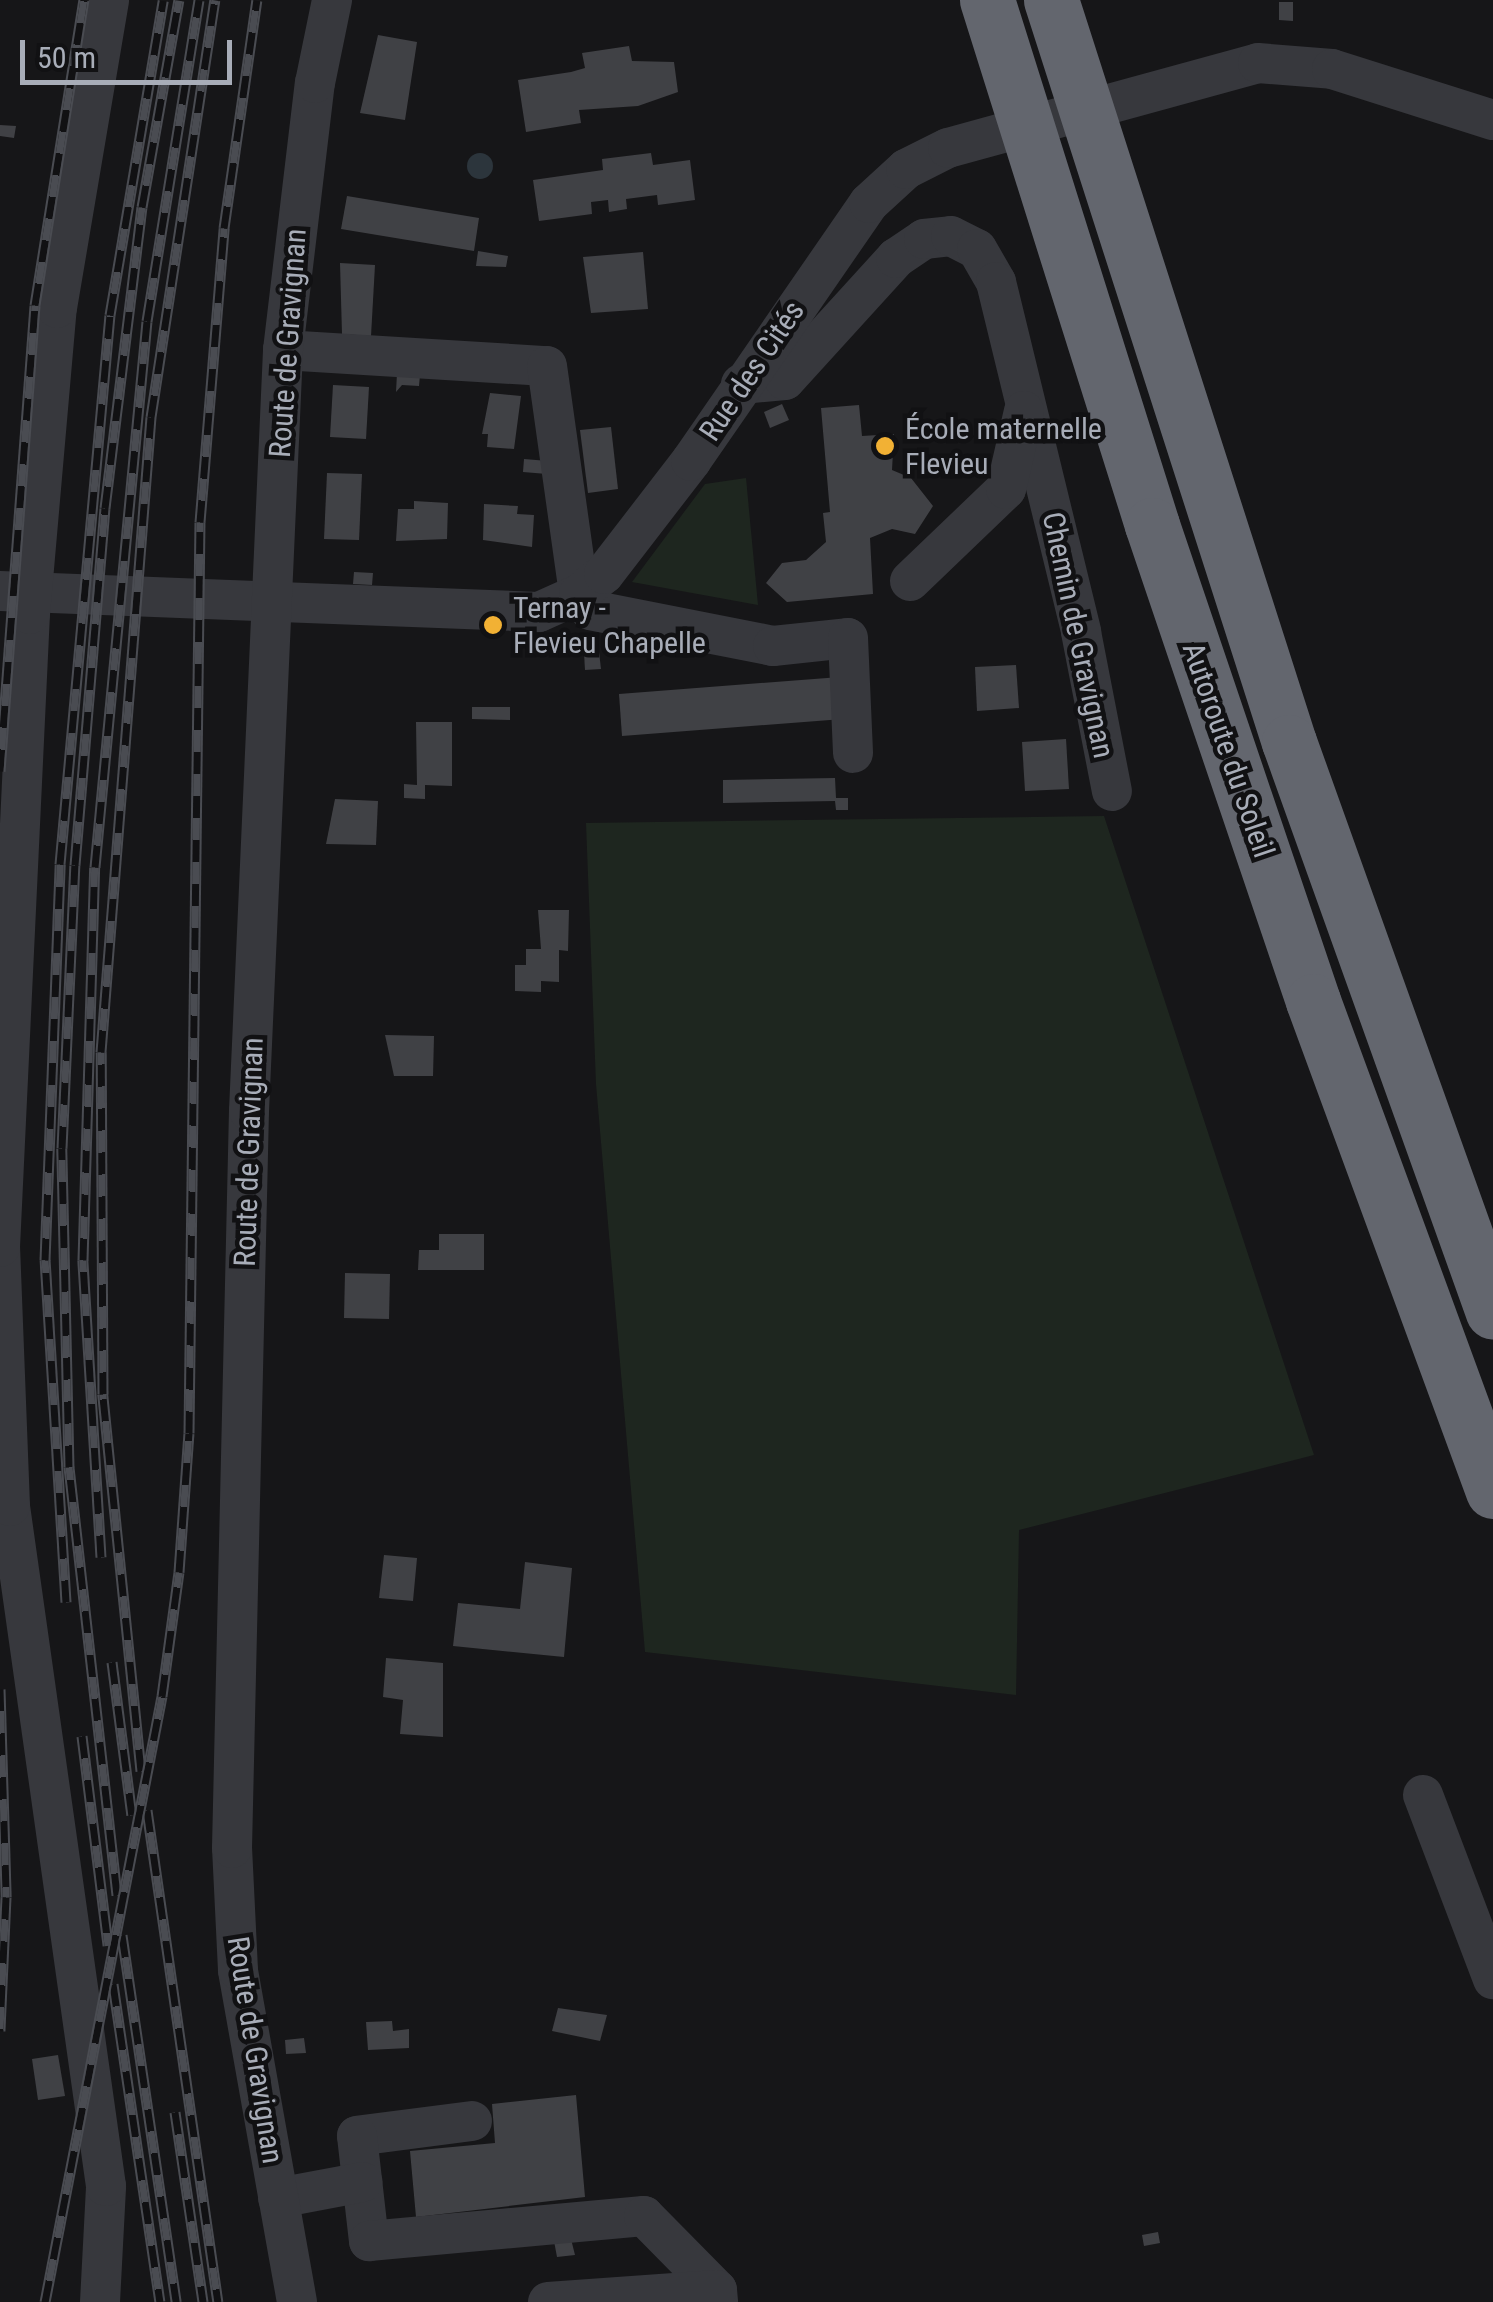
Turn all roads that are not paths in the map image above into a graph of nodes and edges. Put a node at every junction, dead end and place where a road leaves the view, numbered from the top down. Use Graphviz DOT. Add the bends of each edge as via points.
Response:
graph roads {
  1 [pos="109,0"];
  2 [pos="332,0"];
  3 [pos="987,0"];
  4 [pos="1051,0"];
  5 [pos="1493,120"];
  6 [pos="283,350"];
  7 [pos="741,384"];
  8 [pos="1026,408"];
  9 [pos="910,581"];
  10 [pos="0,591"];
  11 [pos="579,594"];
  12 [pos="272,604"];
  13 [pos="854,752"];
  14 [pos="1112,791"];
  15 [pos="1493,1312"];
  16 [pos="1493,1492"];
  17 [pos="1423,1794"];
  18 [pos="1493,1979"];
  19 [pos="472,2121"];
  20 [pos="363,2182"];
  21 [pos="278,2198"];
  22 [pos="717,2296"];
  23 [pos="100,2302"];
  24 [pos="297,2302"];
  25 [pos="548,2302"];
  1 -- 23 [label="street" via="58,308 30,614 0,1247 10,1506 106,2186"];
  2 -- 6 [label="street, Route de Gravignan" via="315,83"];
  3 -- 16 [label="highway, Autoroute du Soleil" via="1134,471 1312,1001"];
  4 -- 15 [label="highway, Autoroute du Soleil" via="1289,742"];
  5 -- 7 [label="street, Rue des Cités" via="1332,69 1258,64 1160,85 948,148 906,169 870,203"];
  6 -- 11 [label="street" via="547,366"];
  6 -- 12 [label="street, Route de Gravignan"];
  7 -- 8 [label="street, Chemin de Gravignan" via="785,380 896,258 924,239 951,236 977,248 996,282"];
  7 -- 11 [label="street, Rue des Cités" via="604,574"];
  8 -- 9 [label="street" via="1006,489"];
  8 -- 14 [label="street, Chemin de Gravignan"];
  10 -- 12 [label="street, Rue des Cités"];
  11 -- 12 [label="street, Rue des Cités" via="539,612"];
  11 -- 13 [label="street" via="590,610 773,646 848,638"];
  12 -- 21 [label="street, Route de Gravignan" via="248,1111 232,1848 238,1970"];
  17 -- 18 [label="street"];
  19 -- 20 [label="street" via="357,2136"];
  20 -- 21 [label="street"];
  20 -- 22 [label="street" via="369,2242 644,2216"];
  21 -- 24 [label="street, Route de Gravignan"];
  22 -- 25 [label="street"];
}
